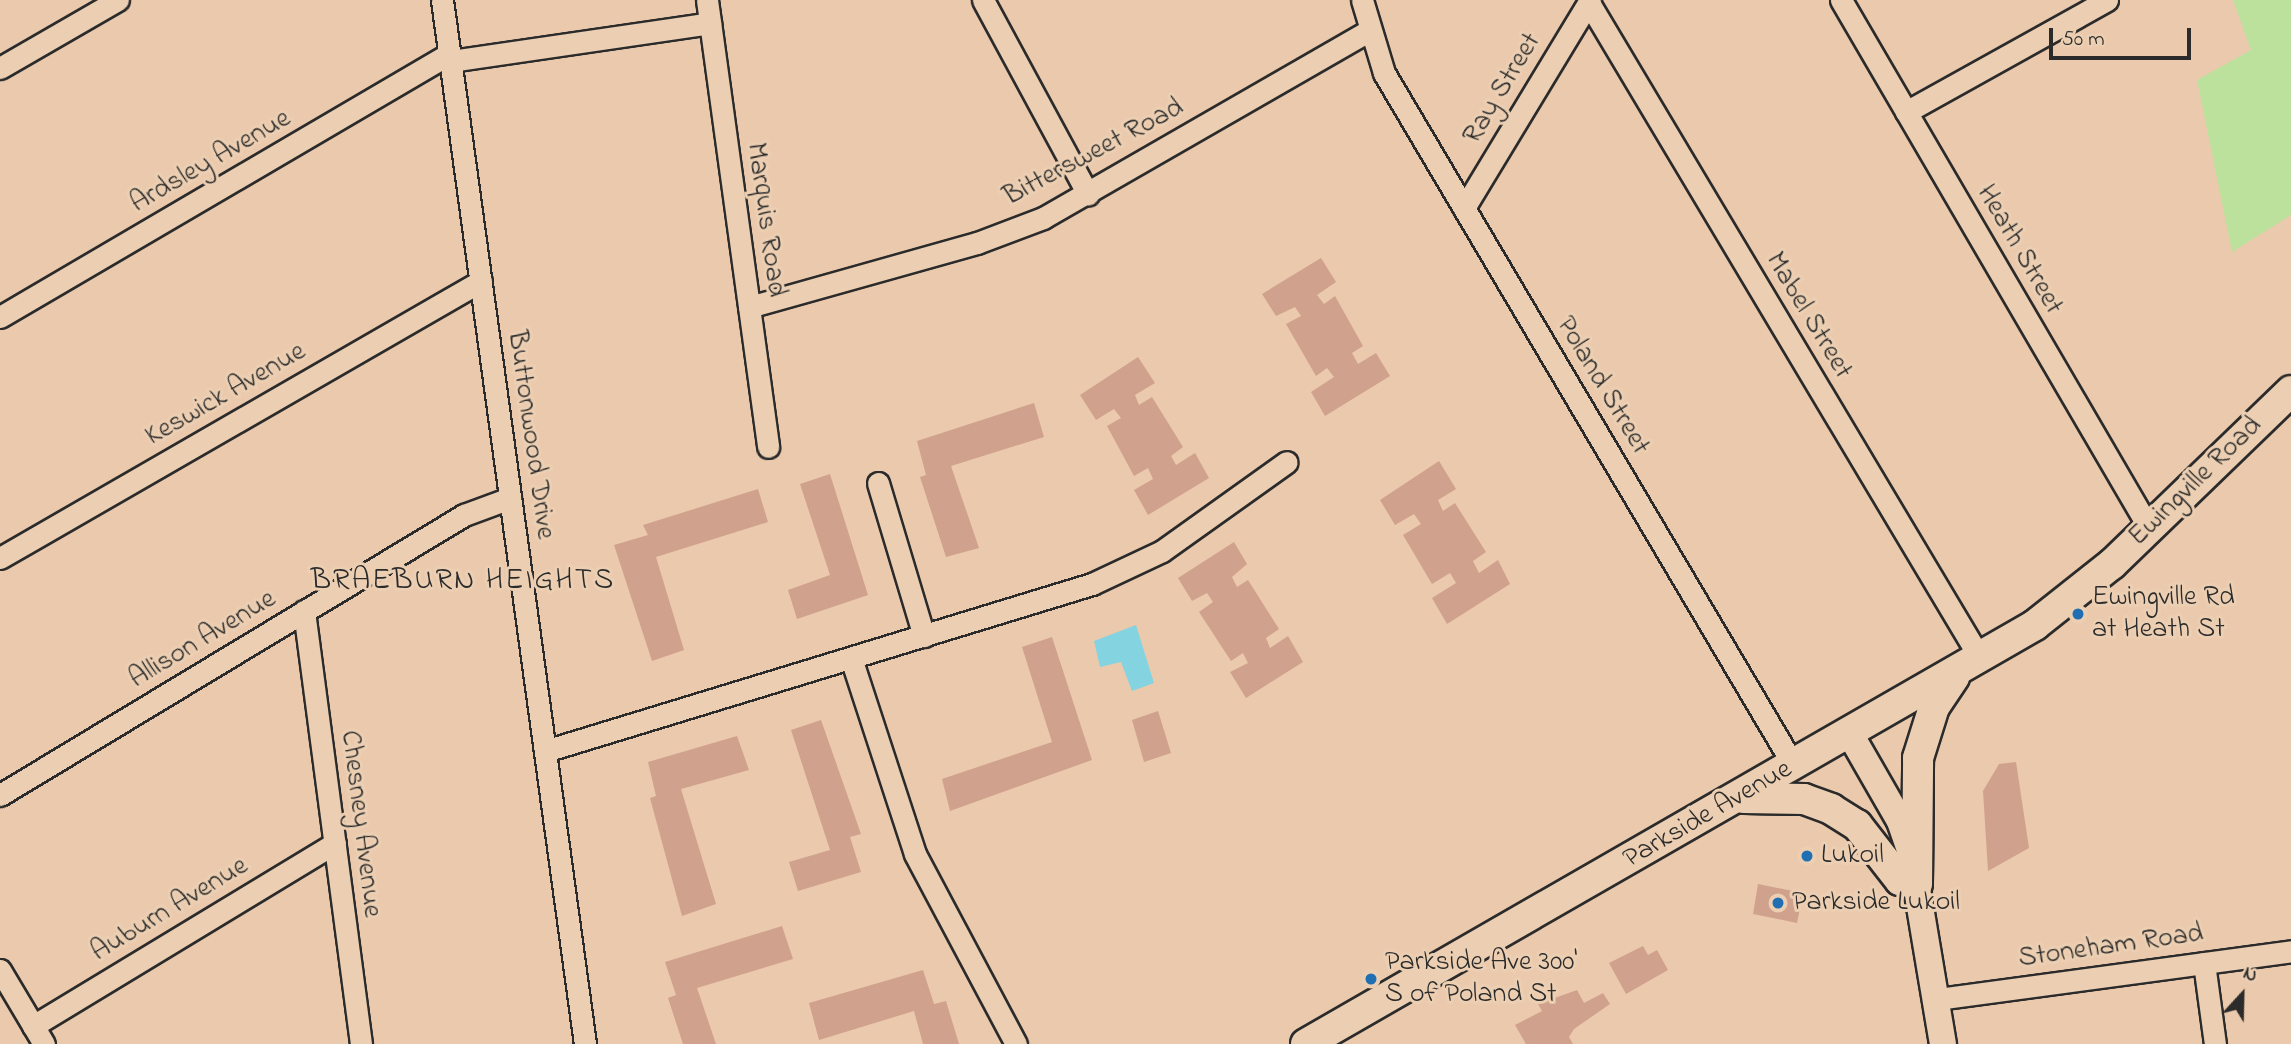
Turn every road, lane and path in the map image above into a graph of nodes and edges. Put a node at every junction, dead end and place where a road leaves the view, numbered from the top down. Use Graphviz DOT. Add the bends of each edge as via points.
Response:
graph roads {
  1 [pos="118,0"];
  2 [pos="442,0"];
  3 [pos="706,0"];
  4 [pos="983,0"];
  5 [pos="1362,0"];
  6 [pos="1841,0"];
  7 [pos="2107,0"];
  8 [pos="1590,1"];
  9 [pos="710,23"];
  10 [pos="1367,31"];
  11 [pos="450,57"];
  12 [pos="0,68"];
  13 [pos="1906,112"];
  14 [pos="1088,194"];
  15 [pos="1464,208"];
  16 [pos="481,281"];
  17 [pos="749,307"];
  18 [pos="0,317"];
  19 [pos="2291,391"];
  20 [pos="768,447"];
  21 [pos="1287,462"];
  22 [pos="878,483"];
  23 [pos="510,498"];
  24 [pos="2149,528"];
  25 [pos="0,558"];
  26 [pos="2102,573"];
  27 [pos="304,611"];
  28 [pos="924,636"];
  29 [pos="851,658"];
  30 [pos="1968,666"];
  31 [pos="1850,734"];
  32 [pos="545,751"];
  33 [pos="1794,766"];
  34 [pos="0,795"];
  35 [pos="1737,799"];
  36 [pos="335,843"];
  37 [pos="1917,884"];
  38 [pos="2291,951"];
  39 [pos="2204,963"];
  40 [pos="0,970"];
  41 [pos="1938,999"];
  42 [pos="39,1035"];
  43 [pos="361,1044"];
  44 [pos="585,1044"];
  45 [pos="1016,1044"];
  46 [pos="1306,1044"];
  47 [pos="1943,1044"];
  48 [pos="2215,1044"];
  1 -- 12 [label="street"];
  2 -- 11 [label="street, Buttonwood Drive"];
  3 -- 9 [label="street, Marquis Road"];
  4 -- 14 [label="street"];
  5 -- 10 [label="street, Poland Street"];
  6 -- 13 [label="street, Heath Street"];
  7 -- 13 [label="street"];
  8 -- 15 [label="street, Ray Street"];
  8 -- 30 [label="street, Mabel Street"];
  9 -- 11 [label="street"];
  9 -- 17 [label="street, Marquis Road"];
  10 -- 14 [label="street, Bittersweet Road"];
  10 -- 15 [label="street, Poland Street" via="1384,73"];
  11 -- 16 [label="street, Buttonwood Drive"];
  11 -- 18 [label="street, Ardsley Avenue"];
  13 -- 24 [label="street, Heath Street"];
  14 -- 17 [label="street, Bittersweet Road" via="1001,235"];
  15 -- 33 [label="street, Poland Street"];
  16 -- 23 [label="street, Buttonwood Drive"];
  16 -- 25 [label="street, Keswick Avenue"];
  17 -- 20 [label="street, Marquis Road"];
  19 -- 24 [label="main road, Ewingville Road"];
  21 -- 28 [label="street" via="1128,570"];
  22 -- 28 [label="street"];
  23 -- 27 [label="street, Allison Avenue" via="464,514"];
  23 -- 32 [label="street, Buttonwood Drive"];
  24 -- 26 [label="main road, Ewingville Road"];
  26 -- 30 [label="main road, Parkside Avenue"];
  27 -- 34 [label="street, Allison Avenue"];
  27 -- 36 [label="street, Chesney Avenue"];
  28 -- 29 [label="street"];
  29 -- 32 [label="street"];
  29 -- 45 [label="street" via="915,854"];
  30 -- 31 [label="main road, Parkside Avenue"];
  30 -- 37 [label="main road" via="1934,707 1918,758"];
  31 -- 33 [label="main road, Parkside Avenue"];
  31 -- 37 [label="street" via="1900,821"];
  32 -- 44 [label="street, Buttonwood Drive"];
  33 -- 35 [label="main road, Parkside Avenue"];
  35 -- 37 [label="main road" via="1804,799 1831,809 1857,825 1900,880"];
  35 -- 46 [label="main road, Parkside Avenue"];
  36 -- 42 [label="street, Auburn Avenue"];
  36 -- 43 [label="street, Chesney Avenue"];
  37 -- 41 [label="street"];
  38 -- 39 [label="street, Stoneham Road"];
  39 -- 41 [label="street, Stoneham Road"];
  39 -- 48 [label="street"];
  40 -- 42 [label="street"];
  41 -- 47 [label="street"];
}
